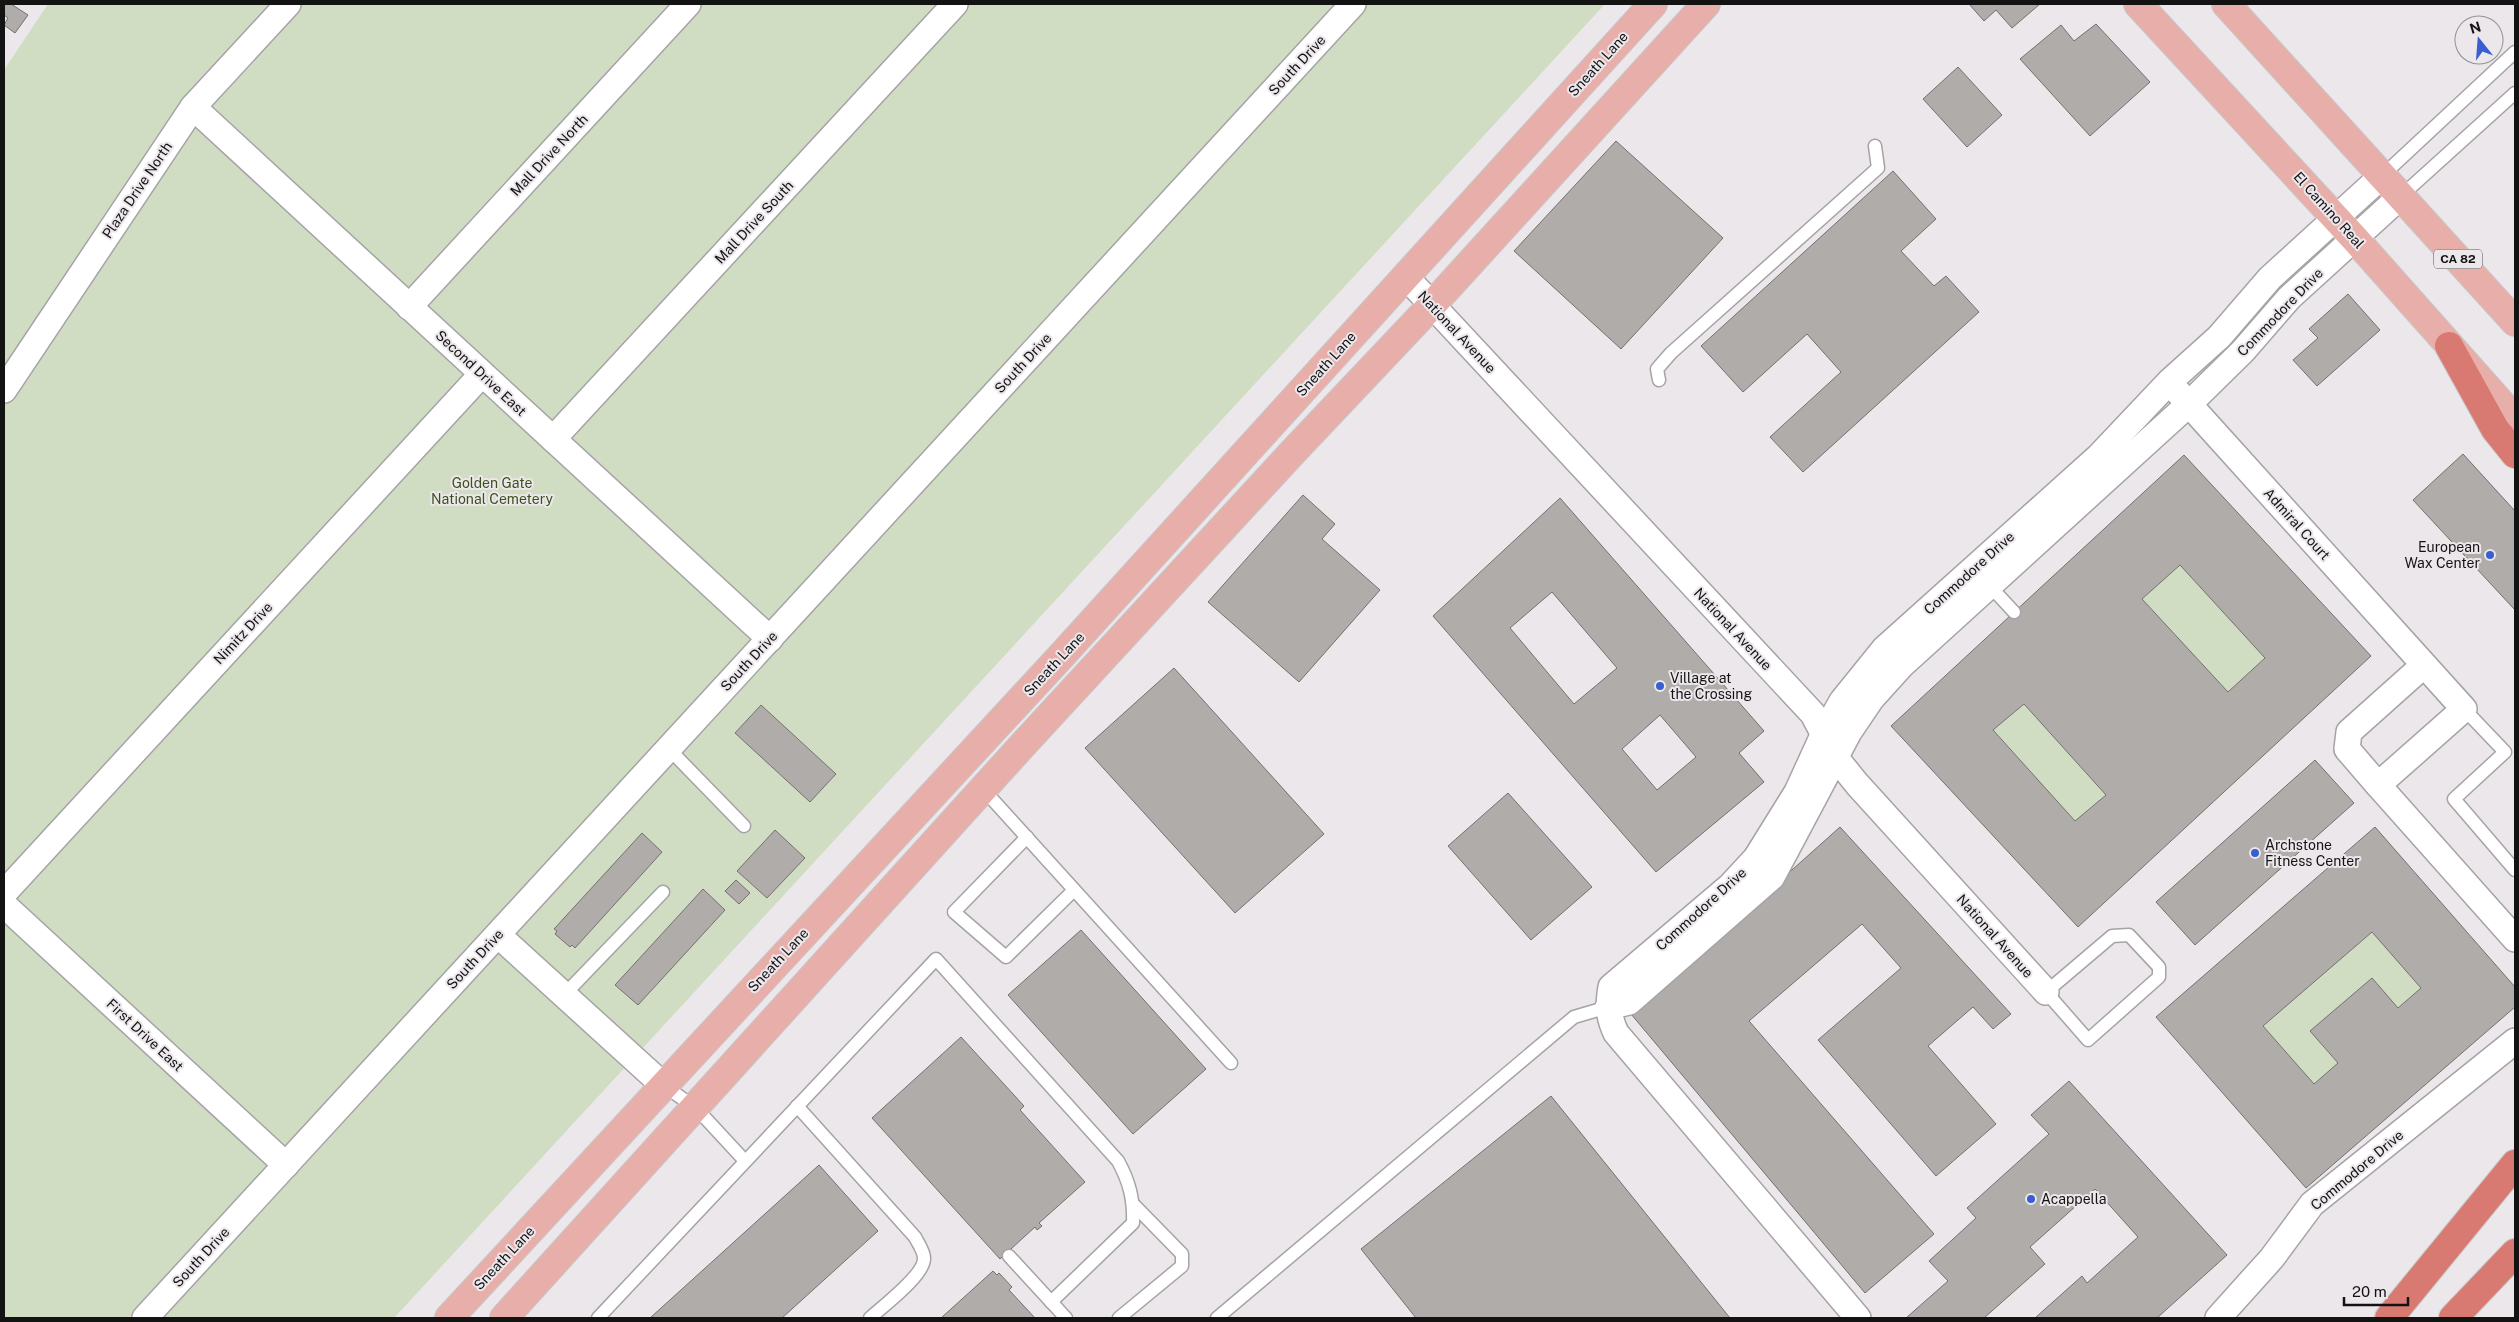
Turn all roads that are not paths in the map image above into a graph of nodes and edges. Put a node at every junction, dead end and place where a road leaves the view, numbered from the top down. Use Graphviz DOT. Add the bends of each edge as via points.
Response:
graph roads {
  1 [pos="288,4"];
  2 [pos="688,4"];
  3 [pos="954,4"];
  4 [pos="1353,4"];
  5 [pos="1653,4"];
  6 [pos="1706,4"];
  7 [pos="2138,4"];
  8 [pos="2226,4"];
  9 [pos="2515,52"];
  10 [pos="2515,93"];
  11 [pos="192,107"];
  12 [pos="1875,146"];
  13 [pos="2383,175"];
  14 [pos="2401,196"];
  15 [pos="2336,218"];
  16 [pos="2356,239"];
  17 [pos="1406,277"];
  18 [pos="1432,305"];
  19 [pos="409,307"];
  20 [pos="2515,322"];
  21 [pos="2449,346"];
  22 [pos="482,374"];
  23 [pos="1658,380"];
  24 [pos="2169,382"];
  25 [pos="4,390"];
  26 [pos="2189,404"];
  27 [pos="2515,419"];
  28 [pos="553,440"];
  29 [pos="2515,454"];
  30 [pos="1982,577"];
  31 [pos="2014,612"];
  32 [pos="770,639"];
  33 [pos="2424,665"];
  34 [pos="2464,709"];
  35 [pos="1824,733"];
  36 [pos="669,749"];
  37 [pos="1836,758"];
  38 [pos="2378,784"];
  39 [pos="983,789"];
  40 [pos="744,826"];
  41 [pos="1027,838"];
  42 [pos="2515,870"];
  43 [pos="1074,890"];
  44 [pos="663,892"];
  45 [pos="4,893"];
  46 [pos="4,905"];
  47 [pos="498,935"];
  48 [pos="2515,939"];
  49 [pos="2046,992"];
  50 [pos="564,995"];
  51 [pos="1608,1007"];
  52 [pos="2515,1041"];
  53 [pos="1231,1063"];
  54 [pos="663,1085"];
  55 [pos="797,1106"];
  56 [pos="696,1108"];
  57 [pos="746,1160"];
  58 [pos="2515,1164"];
  59 [pos="286,1165"];
  60 [pos="1134,1205"];
  61 [pos="2515,1254"];
  62 [pos="1009,1256"];
  63 [pos="1051,1302"];
  64 [pos="145,1318"];
  65 [pos="449,1318"];
  66 [pos="504,1318"];
  67 [pos="598,1318"];
  68 [pos="870,1318"];
  69 [pos="1066,1318"];
  70 [pos="1119,1318"];
  71 [pos="1217,1318"];
  72 [pos="1858,1318"];
  73 [pos="2218,1318"];
  74 [pos="2389,1318"];
  75 [pos="2453,1318"];
  1 -- 11 [label="street, Plaza Drive North"];
  2 -- 19 [label="street, Mall Drive North"];
  3 -- 28 [label="street, Mall Drive South"];
  4 -- 32 [label="street, South Drive"];
  5 -- 17 [label="main road, Sneath Lane"];
  6 -- 18 [label="main road"];
  7 -- 15 [label="main road, El Camino Real"];
  8 -- 13 [label="main road, CA 82"];
  9 -- 13 [label="lane"];
  10 -- 14 [label="lane"];
  11 -- 19 [label="street, Second Drive East"];
  11 -- 25 [label="street, Plaza Drive North"];
  12 -- 23 [label="lane" via="1878,168 1672,353 1656,369"];
  13 -- 14 [label="main road, CA 82"];
  13 -- 15 [label="street, Commodore Drive"];
  14 -- 16 [label="street, Commodore Drive"];
  14 -- 20 [label="main road, CA 82"];
  15 -- 16 [label="main road, El Camino Real"];
  15 -- 24 [label="street, Commodore Drive" via="2270,278 2220,336"];
  16 -- 21 [label="main road, El Camino Real"];
  16 -- 26 [label="street, Commodore Drive" via="2290,298"];
  17 -- 18 [label="street, National Avenue"];
  17 -- 54 [label="main road, Sneath Lane" via="1063,654"];
  18 -- 35 [label="street, National Avenue" via="1806,706"];
  18 -- 39 [label="main road"];
  19 -- 22 [label="street, Second Drive East"];
  21 -- 27 [label="main road, El Camino Real"];
  21 -- 29 [label="highway" via="2495,429"];
  22 -- 28 [label="street, Second Drive East"];
  22 -- 45 [label="street, Nimitz Drive"];
  24 -- 26 [label="street, Admiral Court"];
  24 -- 30 [label="street, Commodore Drive"];
  26 -- 30 [label="street, Commodore Drive"];
  26 -- 33 [label="street, Admiral Court"];
  28 -- 32 [label="street, Second Drive East"];
  30 -- 31 [label="lane"];
  30 -- 35 [label="street, Commodore Drive" via="1884,649 1842,701"];
  30 -- 37 [label="street, Commodore Drive" via="1872,698"];
  32 -- 36 [label="street, South Drive"];
  33 -- 34 [label="street, Admiral Court"];
  33 -- 38 [label="street" via="2349,732 2347,749"];
  34 -- 38 [label="street"];
  34 -- 42 [label="lane" via="2505,752 2454,799"];
  35 -- 37 [label="street, National Avenue"];
  35 -- 51 [label="street, Commodore Drive" via="1797,792 1756,858 1730,886 1611,987"];
  36 -- 40 [label="lane"];
  36 -- 47 [label="street, South Drive"];
  37 -- 49 [label="street, National Avenue"];
  37 -- 51 [label="street, Commodore Drive" via="1772,877 1629,1002"];
  38 -- 48 [label="street"];
  39 -- 41 [label="lane"];
  39 -- 56 [label="main road"];
  41 -- 43 [label="lane"];
  41 -- 43 [label="lane" via="954,912 1006,957"];
  43 -- 53 [label="lane"];
  44 -- 50 [label="lane"];
  46 -- 59 [label="street, First Drive East"];
  47 -- 50 [label="street"];
  47 -- 59 [label="street, South Drive"];
  49 -- 49 [label="lane, National Avenue" via="2088,1040 2159,977 2159,967 2129,935 2112,936"];
  50 -- 54 [label="street"];
  51 -- 71 [label="lane" via="1574,1017"];
  51 -- 72 [label="street" via="1616,1033"];
  52 -- 73 [label="street, Commodore Drive" via="2312,1204 2272,1258"];
  54 -- 56 [label="lane"];
  54 -- 65 [label="main road, Sneath Lane"];
  55 -- 57 [label="lane"];
  55 -- 60 [label="lane" via="936,959 1118,1160"];
  55 -- 68 [label="lane" via="914,1237 923,1252 922,1270"];
  56 -- 57 [label="lane"];
  56 -- 66 [label="main road"];
  57 -- 67 [label="lane"];
  58 -- 74 [label="highway"];
  59 -- 64 [label="street, South Drive"];
  60 -- 63 [label="lane" via="1133,1223"];
  60 -- 70 [label="lane" via="1182,1254 1183,1261 1182,1266"];
  61 -- 75 [label="highway"];
  62 -- 63 [label="lane"];
  63 -- 69 [label="lane"];
}
